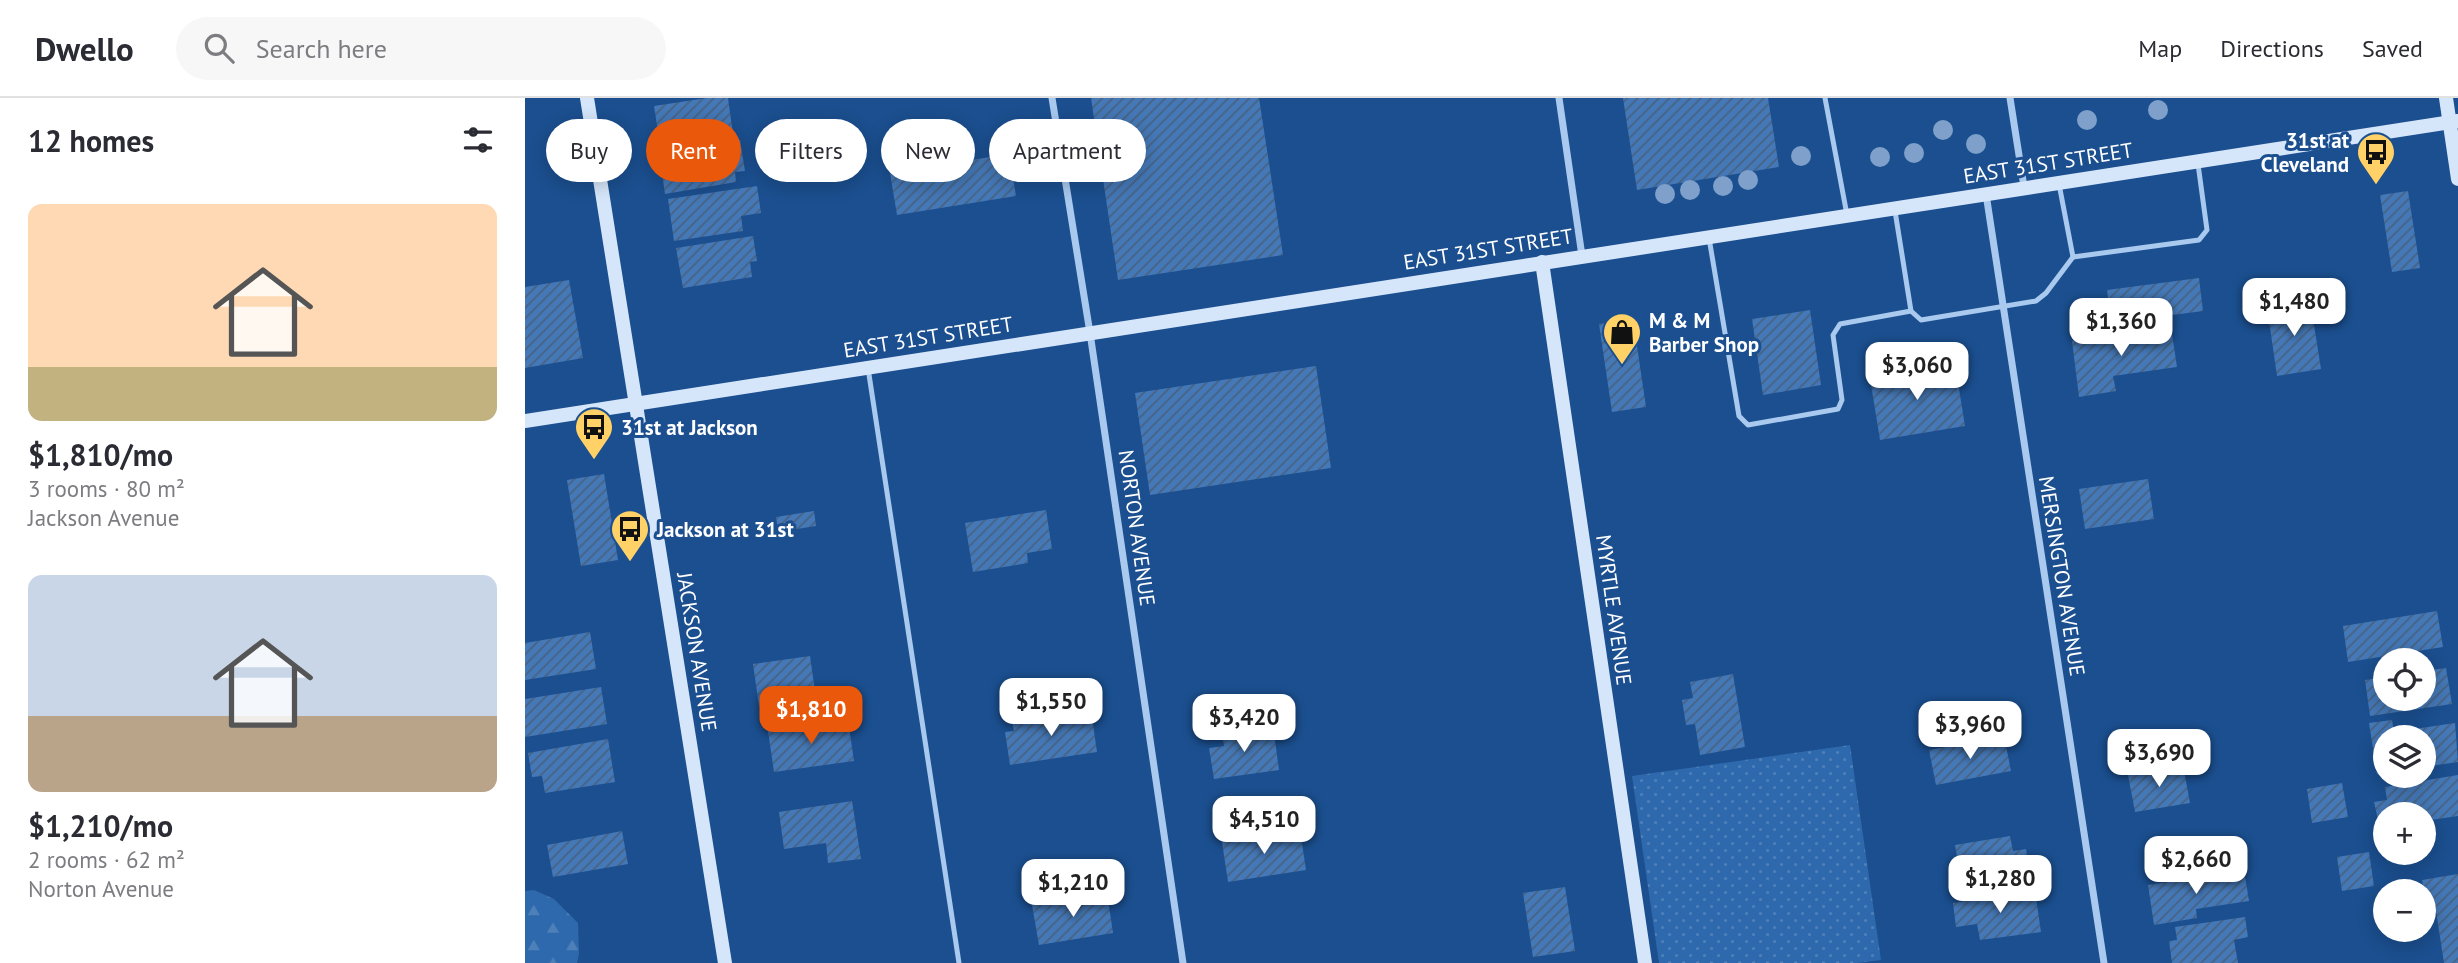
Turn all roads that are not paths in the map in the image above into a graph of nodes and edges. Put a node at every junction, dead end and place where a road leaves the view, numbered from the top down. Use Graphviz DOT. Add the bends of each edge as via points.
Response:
graph roads {
  1 [pos="587,98"];
  2 [pos="1052,98"];
  3 [pos="1559,98"];
  4 [pos="1825,98"];
  5 [pos="2010,98"];
  6 [pos="2446,98"];
  7 [pos="2454,121"];
  8 [pos="2197,161"];
  9 [pos="2458,179"];
  10 [pos="2058,182"];
  11 [pos="2024,187"];
  12 [pos="1986,194"];
  13 [pos="1894,208"];
  14 [pos="1847,215"];
  15 [pos="1709,236"];
  16 [pos="1582,256"];
  17 [pos="2073,257"];
  18 [pos="1542,262"];
  19 [pos="2003,307"];
  20 [pos="1911,312"];
  21 [pos="1090,333"];
  22 [pos="868,367"];
  23 [pos="636,402"];
  24 [pos="525,421"];
  25 [pos="725,963"];
  26 [pos="959,963"];
  27 [pos="1183,963"];
  28 [pos="1645,963"];
  29 [pos="2104,963"];
  1 -- 23 [label="main road, JACKSON AVENUE"];
  2 -- 21 [label="street, NORTON AVENUE"];
  3 -- 16 [label="street"];
  4 -- 14 [label="lane"];
  5 -- 11 [label="street"];
  6 -- 7 [label="main road"];
  7 -- 8 [label="main road, EAST 31ST STREET"];
  7 -- 9 [label="main road"];
  8 -- 10 [label="main road, EAST 31ST STREET"];
  8 -- 17 [label="lane" via="2207,230 2199,240"];
  10 -- 11 [label="main road, EAST 31ST STREET"];
  10 -- 17 [label="lane"];
  11 -- 12 [label="main road, EAST 31ST STREET"];
  12 -- 13 [label="main road, EAST 31ST STREET"];
  12 -- 19 [label="street, MERSINGTON AVENUE"];
  13 -- 14 [label="main road, EAST 31ST STREET"];
  13 -- 20 [label="lane"];
  14 -- 15 [label="main road, EAST 31ST STREET"];
  15 -- 16 [label="main road, EAST 31ST STREET"];
  15 -- 20 [label="lane" via="1739,416 1748,425 1838,409 1842,400 1833,335 1840,324"];
  16 -- 18 [label="main road, EAST 31ST STREET"];
  17 -- 19 [label="lane" via="2036,301"];
  18 -- 21 [label="main road, EAST 31ST STREET"];
  18 -- 28 [label="main road, MYRTLE AVENUE"];
  19 -- 20 [label="lane" via="1921,320"];
  19 -- 29 [label="street, MERSINGTON AVENUE"];
  21 -- 22 [label="main road, EAST 31ST STREET"];
  21 -- 27 [label="street, NORTON AVENUE"];
  22 -- 23 [label="main road, EAST 31ST STREET"];
  22 -- 26 [label="lane"];
  23 -- 24 [label="main road, EAST 31ST STREET"];
  23 -- 25 [label="main road, JACKSON AVENUE"];
}
